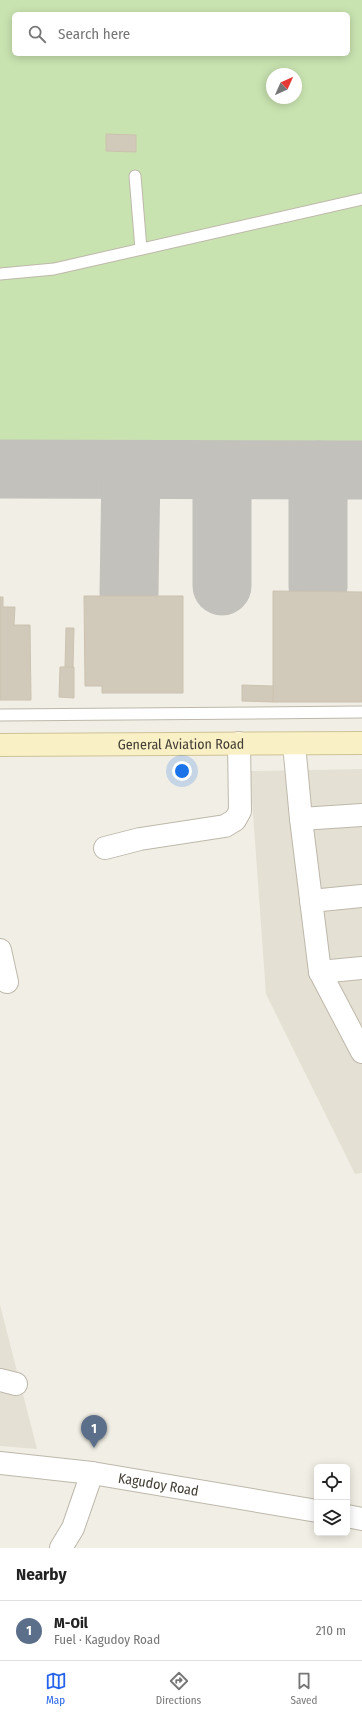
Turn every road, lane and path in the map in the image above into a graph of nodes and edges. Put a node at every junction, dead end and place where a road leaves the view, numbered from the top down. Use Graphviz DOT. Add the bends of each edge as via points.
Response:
graph roads {
  1 [pos="135,176"];
  2 [pos="362,199"];
  3 [pos="141,249"];
  4 [pos="0,274"];
  5 [pos="362,712"];
  6 [pos="0,715"];
  7 [pos="239,742"];
  8 [pos="362,743"];
  9 [pos="294,744"];
  10 [pos="0,745"];
  11 [pos="362,815"];
  12 [pos="300,819"];
  13 [pos="105,848"];
  14 [pos="362,896"];
  15 [pos="311,901"];
  16 [pos="0,950"];
  17 [pos="362,968"];
  18 [pos="320,972"];
  19 [pos="7,982"];
  20 [pos="360,1045"];
  21 [pos="0,1463"];
  22 [pos="92,1473"];
  23 [pos="314,1510"];
  24 [pos="61,1548"];
  1 -- 3 [label="lane"];
  2 -- 3 [label="lane"];
  3 -- 4 [label="lane" via="54,269"];
  5 -- 6 [label="lane"];
  7 -- 9 [label="main road, General Aviation Road"];
  7 -- 10 [label="main road, General Aviation Road"];
  7 -- 13 [label="street" via="240,811 235,820 225,826 140,839"];
  8 -- 9 [label="main road, General Aviation Road"];
  9 -- 12 [label="street"];
  11 -- 12 [label="street"];
  12 -- 15 [label="street"];
  14 -- 15 [label="street"];
  15 -- 18 [label="street"];
  16 -- 19 [label="street"];
  17 -- 18 [label="street"];
  18 -- 20 [label="street"];
  21 -- 22 [label="street, Kagudoy Road"];
  22 -- 23 [label="street, Kagudoy Road"];
  22 -- 24 [label="street" via="73,1528"];
}
